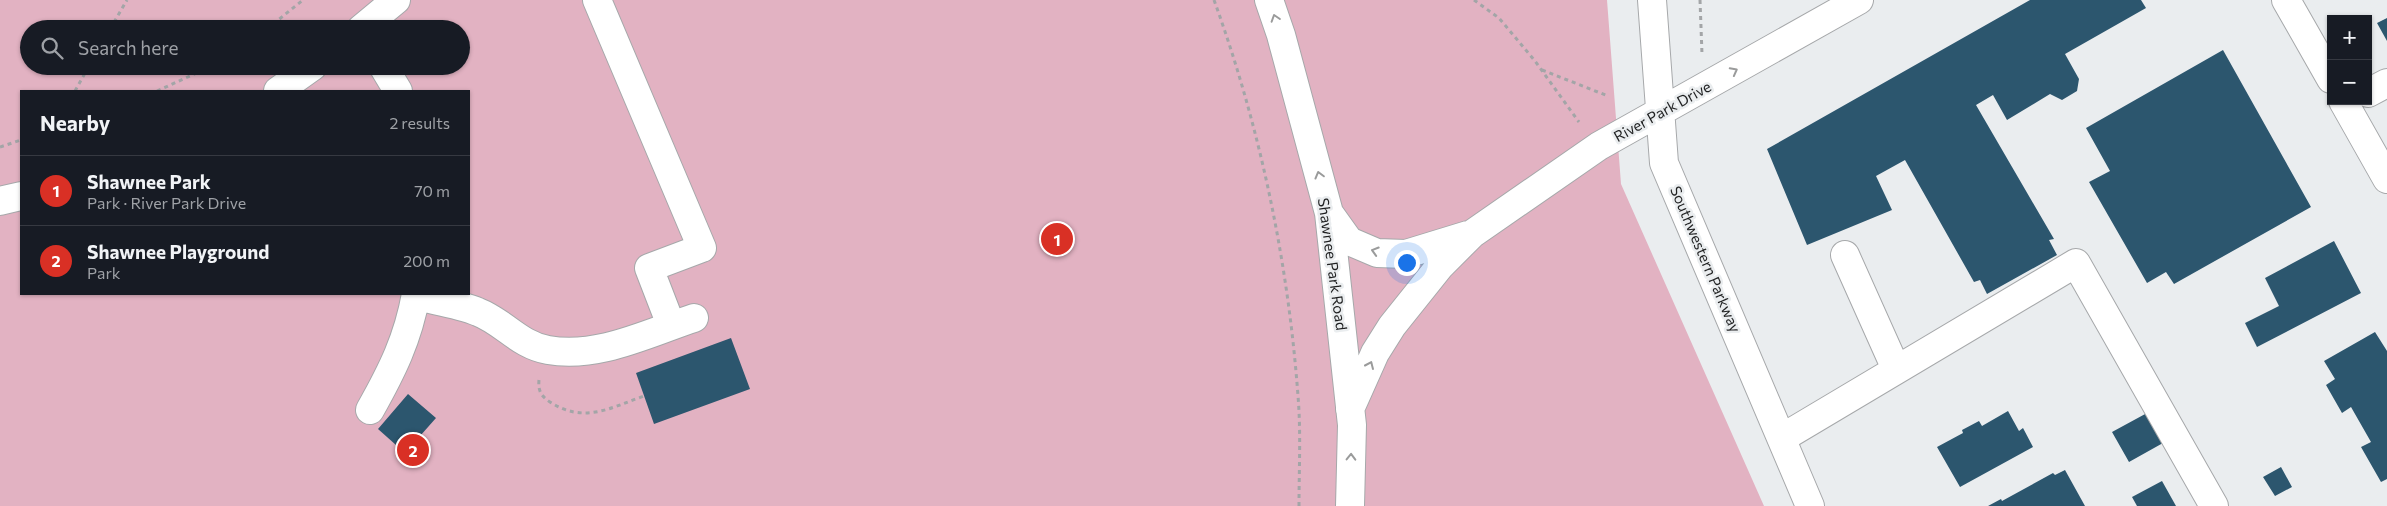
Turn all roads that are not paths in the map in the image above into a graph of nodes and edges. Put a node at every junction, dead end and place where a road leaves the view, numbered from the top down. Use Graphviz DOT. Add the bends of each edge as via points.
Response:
graph roads {
  1 [pos="396,0"];
  2 [pos="597,0"];
  3 [pos="1269,0"];
  4 [pos="1652,0"];
  5 [pos="1859,0"];
  6 [pos="2286,0"];
  7 [pos="372,20"];
  8 [pos="2327,72"];
  9 [pos="300,75"];
  10 [pos="388,75"];
  11 [pos="2387,83"];
  12 [pos="279,90"];
  13 [pos="397,90"];
  14 [pos="2372,90"];
  15 [pos="2354,105"];
  16 [pos="1660,110"];
  17 [pos="2387,179"];
  18 [pos="20,196"];
  19 [pos="0,201"];
  20 [pos="1329,213"];
  21 [pos="1472,234"];
  22 [pos="1845,255"];
  23 [pos="416,295"];
  24 [pos="1896,369"];
  25 [pos="1350,409"];
  26 [pos="370,410"];
  27 [pos="1782,438"];
  28 [pos="1350,506"];
  29 [pos="1810,506"];
  30 [pos="2214,506"];
  1 -- 7 [label="street"];
  2 -- 23 [label="street" via="702,248 649,268 682,322 593,351 547,350 518,339 501,324 479,312"];
  20 -- 3 [label="street, Shawnee Park Road, one-way"];
  4 -- 16 [label="street, Southwestern Parkway"];
  16 -- 5 [label="street, River Park Drive, one-way"];
  6 -- 8 [label="street"];
  9 -- 12 [label="street"];
  10 -- 13 [label="street"];
  11 -- 14 [label="street"];
  15 -- 17 [label="street"];
  16 -- 21 [label="street, River Park Drive" via="1599,146"];
  16 -- 27 [label="street, Southwestern Parkway" via="1664,163"];
  18 -- 19 [label="street"];
  21 -- 20 [label="street, River Park Drive, one-way" via="1406,254 1377,253 1349,241"];
  20 -- 25 [label="street, Shawnee Park Road"];
  25 -- 21 [label="street, River Park Drive, one-way" via="1375,352 1392,326 1440,266"];
  22 -- 24 [label="street"];
  23 -- 26 [label="street" via="397,361"];
  24 -- 27 [label="street"];
  24 -- 30 [label="street" via="2076,263"];
  28 -- 25 [label="street, Shawnee Park Road, one-way"];
  27 -- 29 [label="street, Southwestern Parkway"];
}
